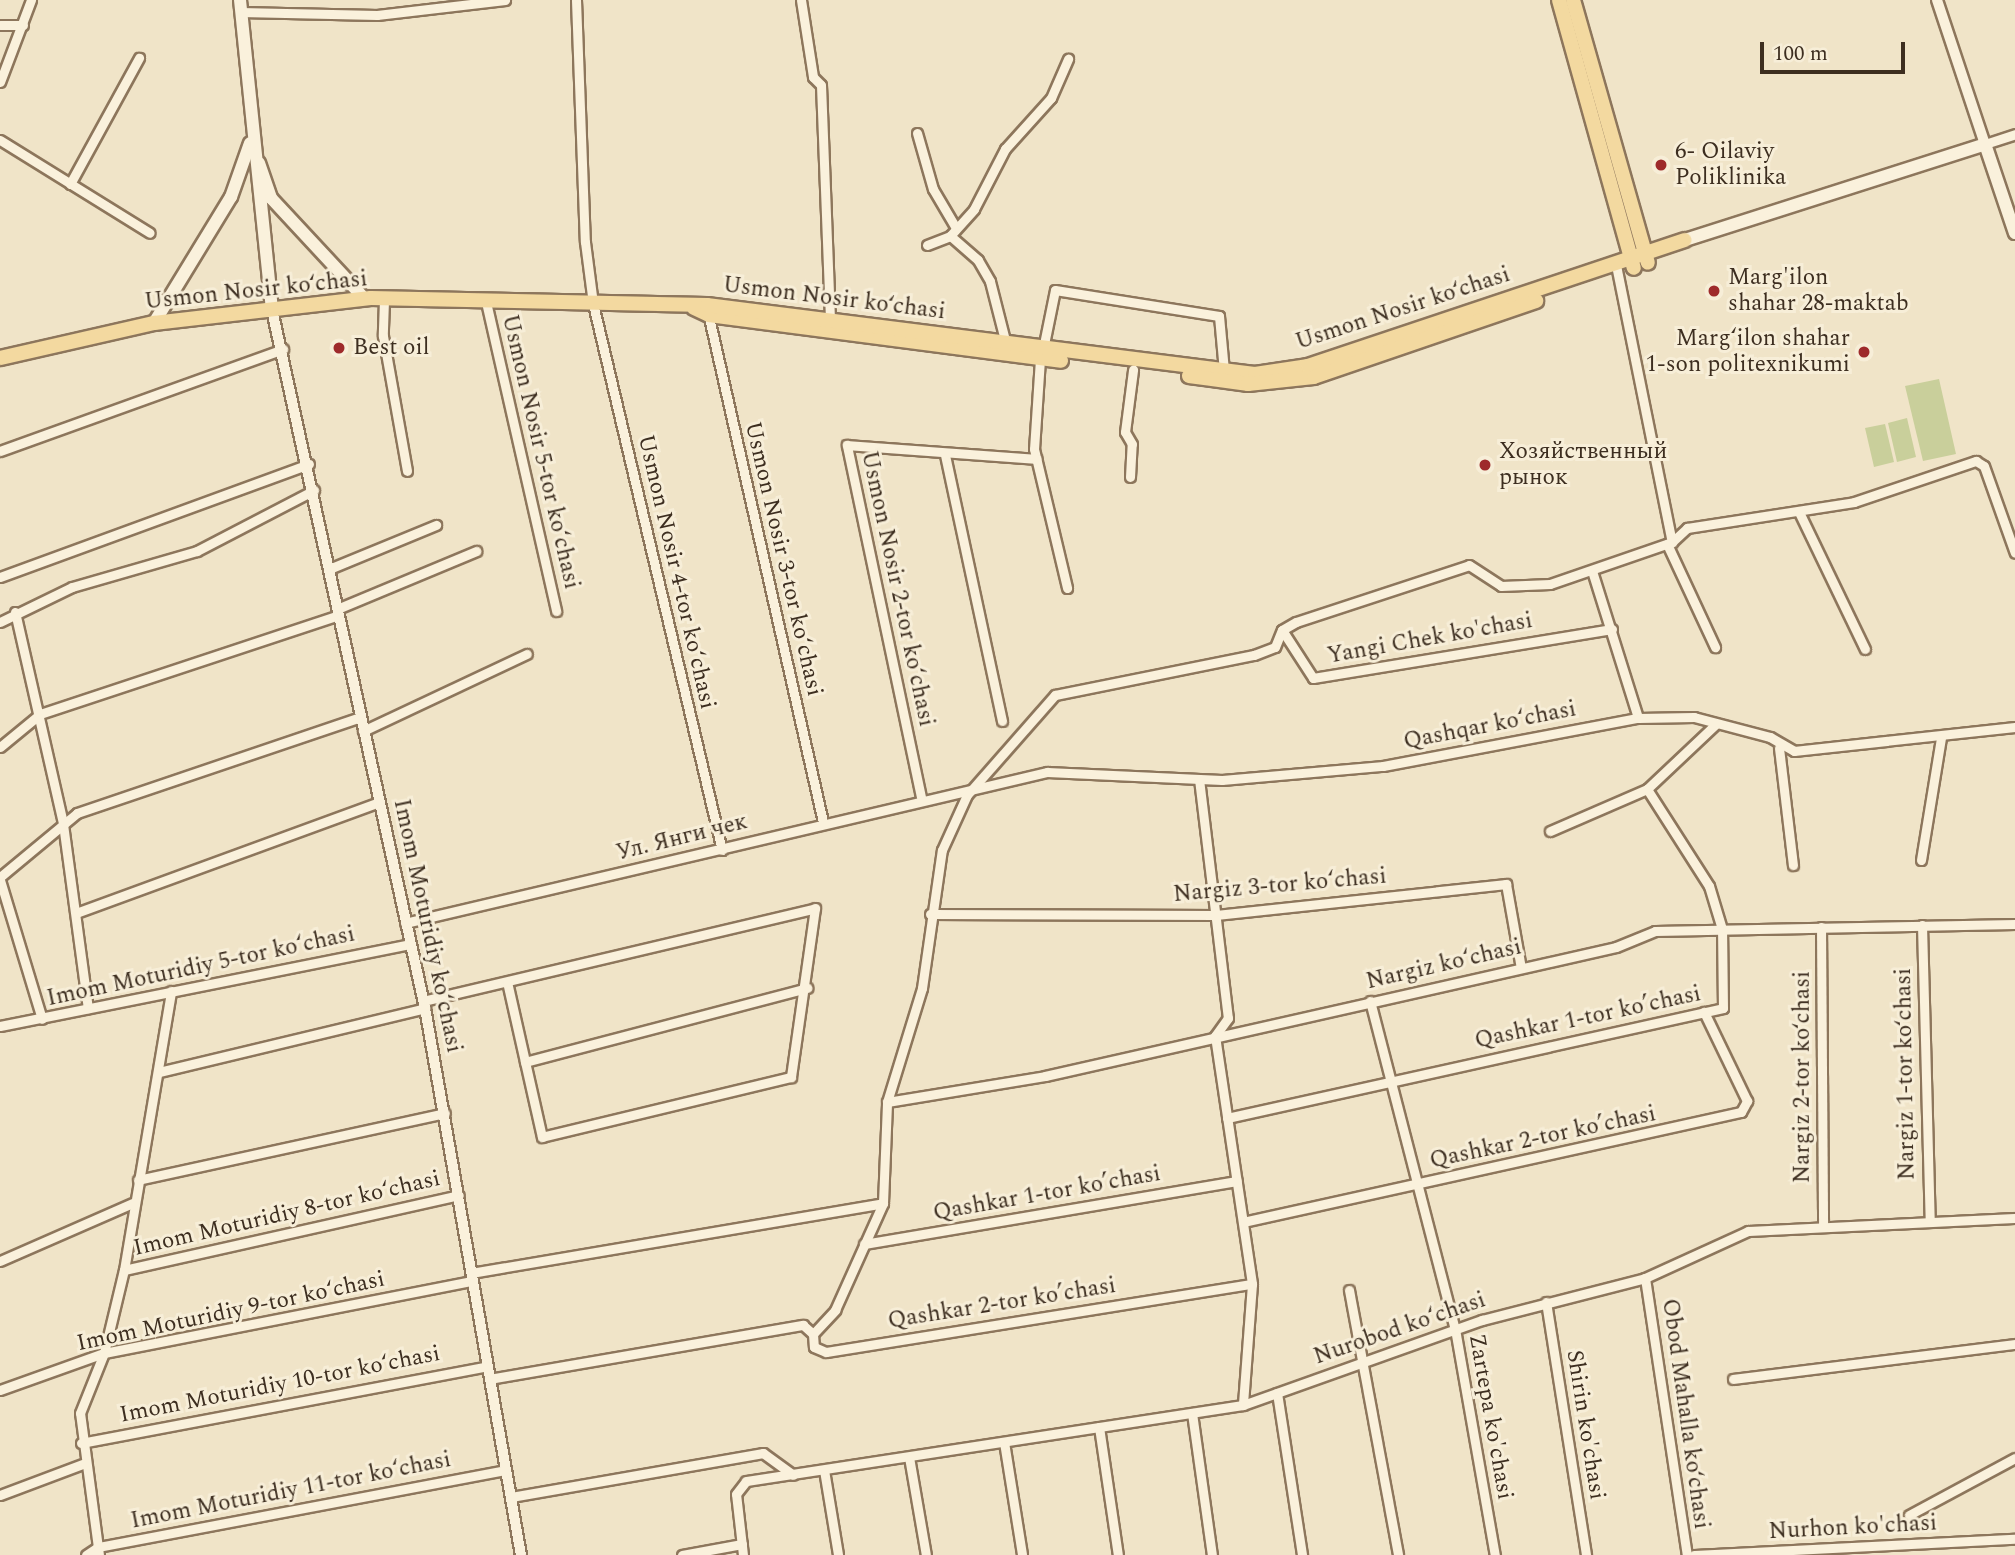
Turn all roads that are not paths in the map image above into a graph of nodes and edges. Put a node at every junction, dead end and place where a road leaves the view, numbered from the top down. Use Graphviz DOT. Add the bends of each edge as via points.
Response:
graph roads {
  1 [pos="31,0"];
  2 [pos="505,0"];
  3 [pos="576,0"];
  4 [pos="801,0"];
  5 [pos="1559,0"];
  6 [pos="1573,0"];
  7 [pos="1937,0"];
  8 [pos="240,6"];
  9 [pos="0,25"];
  10 [pos="23,25"];
  11 [pos="139,58"];
  12 [pos="1068,59"];
  13 [pos="0,82"];
  14 [pos="917,133"];
  15 [pos="2015,134"];
  16 [pos="251,139"];
  17 [pos="0,140"];
  18 [pos="1985,144"];
  19 [pos="70,184"];
  20 [pos="953,232"];
  21 [pos="150,233"];
  22 [pos="2015,233"];
  23 [pos="1685,240"];
  24 [pos="927,245"];
  25 [pos="1640,262"];
  26 [pos="1617,269"];
  27 [pos="365,299"];
  28 [pos="384,300"];
  29 [pos="486,302"];
  30 [pos="593,304"];
  31 [pos="272,310"];
  32 [pos="708,310"];
  33 [pos="830,321"];
  34 [pos="154,323"];
  35 [pos="1006,344"];
  36 [pos="283,349"];
  37 [pos="1042,354"];
  38 [pos="0,358"];
  39 [pos="1084,359"];
  40 [pos="1133,370"];
  41 [pos="1224,371"];
  42 [pos="0,451"];
  43 [pos="945,455"];
  44 [pos="1036,459"];
  45 [pos="309,464"];
  46 [pos="407,471"];
  47 [pos="1130,477"];
  48 [pos="314,490"];
  49 [pos="1799,512"];
  50 [pos="436,525"];
  51 [pos="1669,543"];
  52 [pos="476,551"];
  53 [pos="2015,553"];
  54 [pos="329,569"];
  55 [pos="1593,574"];
  56 [pos="0,576"];
  57 [pos="1067,589"];
  58 [pos="556,611"];
  59 [pos="15,612"];
  60 [pos="338,612"];
  61 [pos="0,622"];
  62 [pos="1612,629"];
  63 [pos="1282,630"];
  64 [pos="1715,647"];
  65 [pos="1865,649"];
  66 [pos="527,654"];
  67 [pos="40,714"];
  68 [pos="360,717"];
  69 [pos="1638,718"];
  70 [pos="1002,721"];
  71 [pos="1716,724"];
  72 [pos="2015,727"];
  73 [pos="363,731"];
  74 [pos="1941,738"];
  75 [pos="0,747"];
  76 [pos="1779,748"];
  77 [pos="1199,779"];
  78 [pos="1647,789"];
  79 [pos="967,795"];
  80 [pos="921,797"];
  81 [pos="379,803"];
  82 [pos="823,822"];
  83 [pos="63,824"];
  84 [pos="1550,831"];
  85 [pos="722,849"];
  86 [pos="1921,860"];
  87 [pos="1793,865"];
  88 [pos="0,879"];
  89 [pos="76,913"];
  90 [pos="930,914"];
  91 [pos="1216,915"];
  92 [pos="405,923"];
  93 [pos="2015,924"];
  94 [pos="1922,925"];
  95 [pos="1821,927"];
  96 [pos="1722,929"];
  97 [pos="411,944"];
  98 [pos="1521,968"];
  99 [pos="507,982"];
  100 [pos="807,988"];
  101 [pos="171,991"];
  102 [pos="1370,1002"];
  103 [pos="424,1004"];
  104 [pos="88,1008"];
  105 [pos="1704,1012"];
  106 [pos="42,1019"];
  107 [pos="0,1026"];
  108 [pos="1215,1036"];
  109 [pos="525,1062"];
  110 [pos="159,1072"];
  111 [pos="1389,1082"];
  112 [pos="887,1102"];
  113 [pos="446,1113"];
  114 [pos="1227,1118"];
  115 [pos="138,1180"];
  116 [pos="1237,1181"];
  117 [pos="1415,1186"];
  118 [pos="459,1195"];
  119 [pos="133,1203"];
  120 [pos="883,1203"];
  121 [pos="2015,1218"];
  122 [pos="1243,1222"];
  123 [pos="1930,1222"];
  124 [pos="1823,1227"];
  125 [pos="864,1244"];
  126 [pos="0,1261"];
  127 [pos="124,1270"];
  128 [pos="471,1277"];
  129 [pos="1646,1278"];
  130 [pos="1252,1284"];
  131 [pos="1349,1290"];
  132 [pos="1546,1301"];
  133 [pos="1455,1329"];
  134 [pos="813,1334"];
  135 [pos="2015,1344"];
  136 [pos="104,1353"];
  137 [pos="1364,1362"];
  138 [pos="487,1366"];
  139 [pos="489,1379"];
  140 [pos="1733,1379"];
  141 [pos="0,1390"];
  142 [pos="1277,1393"];
  143 [pos="1243,1405"];
  144 [pos="1192,1413"];
  145 [pos="1100,1427"];
  146 [pos="1004,1442"];
  147 [pos="81,1443"];
  148 [pos="909,1457"];
  149 [pos="2015,1458"];
  150 [pos="85,1463"];
  151 [pos="506,1470"];
  152 [pos="824,1470"];
  153 [pos="793,1475"];
  154 [pos="0,1495"];
  155 [pos="511,1496"];
  156 [pos="1909,1515"];
  157 [pos="2015,1539"];
  158 [pos="742,1544"];
  159 [pos="98,1551"];
  160 [pos="86,1555"];
  161 [pos="521,1555"];
  162 [pos="682,1555"];
  163 [pos="743,1555"];
  164 [pos="838,1555"];
  165 [pos="926,1555"];
  166 [pos="1022,1555"];
  167 [pos="1118,1555"];
  168 [pos="1212,1555"];
  169 [pos="1302,1555"];
  170 [pos="1398,1555"];
  171 [pos="1495,1555"];
  172 [pos="1586,1555"];
  173 [pos="1687,1555"];
  174 [pos="1694,1555"];
  1 -- 10 [label="street"];
  2 -- 8 [label="street" via="377,15"];
  3 -- 30 [label="street, Usmon Nosir 4-tor koʻchasi" via="585,242"];
  4 -- 33 [label="street" via="814,77 821,85"];
  5 -- 25 [label="main road"];
  6 -- 25 [label="main road"];
  7 -- 18 [label="street"];
  8 -- 16 [label="main road"];
  9 -- 10 [label="street"];
  10 -- 13 [label="street"];
  11 -- 19 [label="street"];
  12 -- 20 [label="street" via="1051,98 1005,149 974,209"];
  14 -- 20 [label="street" via="933,189"];
  15 -- 18 [label="street"];
  16 -- 27 [label="main road" via="271,198"];
  16 -- 31 [label="main road"];
  16 -- 34 [label="main road" via="231,197"];
  17 -- 19 [label="street"];
  18 -- 22 [label="main road"];
  18 -- 23 [label="main road, Usmon Nosir ko‘chasi"];
  19 -- 21 [label="street"];
  20 -- 24 [label="street"];
  20 -- 35 [label="street" via="990,281"];
  23 -- 25 [label="main road, Usmon Nosir ko‘chasi"];
  25 -- 26 [label="main road, Usmon Nosir ko‘chasi"];
  26 -- 40 [label="main road, Usmon Nosir ko‘chasi" via="1296,381 1248,384"];
  26 -- 41 [label="main road, Usmon Nosir ko‘chasi" via="1308,366"];
  26 -- 51 [label="street"];
  27 -- 28 [label="main road, Usmon Nosir ko‘chasi"];
  27 -- 31 [label="main road, Usmon Nosir ko‘chasi"];
  28 -- 29 [label="main road, Usmon Nosir ko‘chasi"];
  28 -- 46 [label="street" via="383,336"];
  29 -- 30 [label="main road, Usmon Nosir ko‘chasi"];
  29 -- 58 [label="street, Usmon Nosir 5-tor koʻchasi"];
  30 -- 32 [label="main road, Usmon Nosir ko‘chasi"];
  30 -- 85 [label="street, Usmon Nosir 4-tor koʻchasi"];
  31 -- 34 [label="main road, Usmon Nosir ko‘chasi"];
  31 -- 36 [label="street, Imom Moturidiy koʻchasi"];
  32 -- 33 [label="main road, Usmon Nosir ko‘chasi"];
  32 -- 37 [label="main road, Usmon Nosir ko‘chasi"];
  32 -- 82 [label="street, Usmon Nosir 3-tor koʻchasi"];
  33 -- 35 [label="main road, Usmon Nosir ko‘chasi"];
  34 -- 38 [label="main road, Usmon Nosir ko‘chasi"];
  35 -- 37 [label="main road, Usmon Nosir ko‘chasi"];
  36 -- 42 [label="street"];
  36 -- 45 [label="street, Imom Moturidiy koʻchasi"];
  37 -- 39 [label="main road, Usmon Nosir ko‘chasi"];
  37 -- 41 [label="street" via="1055,290 1219,316"];
  37 -- 44 [label="street"];
  39 -- 40 [label="main road, Usmon Nosir ko‘chasi"];
  39 -- 41 [label="main road, Usmon Nosir ko‘chasi"];
  40 -- 47 [label="street" via="1125,432 1132,444"];
  43 -- 44 [label="street, Usmon Nosir 2-tor koʻchasi"];
  43 -- 70 [label="street"];
  43 -- 80 [label="street, Usmon Nosir 2-tor koʻchasi" via="847,445"];
  44 -- 57 [label="street"];
  45 -- 48 [label="street, Imom Moturidiy koʻchasi"];
  45 -- 56 [label="street"];
  48 -- 54 [label="street, Imom Moturidiy koʻchasi"];
  48 -- 59 [label="street" via="197,551 72,587"];
  49 -- 51 [label="street" via="1687,528"];
  49 -- 53 [label="street" via="1854,502 1982,462"];
  49 -- 65 [label="street"];
  50 -- 54 [label="street"];
  51 -- 55 [label="street"];
  51 -- 64 [label="street"];
  52 -- 60 [label="street"];
  54 -- 60 [label="street, Imom Moturidiy koʻchasi"];
  55 -- 62 [label="street"];
  55 -- 63 [label="street" via="1501,586 1469,565"];
  59 -- 61 [label="street"];
  59 -- 67 [label="street"];
  60 -- 67 [label="street"];
  60 -- 68 [label="street, Imom Moturidiy koʻchasi"];
  62 -- 63 [label="street, Yangi Chek ko'chasi" via="1313,678"];
  62 -- 69 [label="street"];
  63 -- 79 [label="street" via="1275,647 1254,654 1055,695"];
  66 -- 73 [label="street"];
  67 -- 75 [label="street"];
  67 -- 83 [label="street"];
  68 -- 73 [label="street, Imom Moturidiy koʻchasi"];
  68 -- 83 [label="street" via="77,813"];
  69 -- 71 [label="street, Qashqar koʻchasi" via="1694,717"];
  69 -- 77 [label="street, Qashqar koʻchasi" via="1383,766"];
  71 -- 76 [label="street, Qashqar koʻchasi" via="1770,737"];
  71 -- 78 [label="street"];
  72 -- 74 [label="street, Qashqar koʻchasi"];
  73 -- 81 [label="street, Imom Moturidiy koʻchasi"];
  74 -- 76 [label="street, Qashqar koʻchasi" via="1868,747"];
  74 -- 86 [label="street"];
  76 -- 87 [label="street"];
  77 -- 79 [label="street, Qashqar koʻchasi" via="1047,772 995,781"];
  77 -- 91 [label="street"];
  78 -- 84 [label="street"];
  78 -- 96 [label="street, Qashkar 1-tor koʼchasi" via="1709,886"];
  79 -- 80 [label="street, Ул. Янги чек"];
  79 -- 90 [label="street" via="942,850"];
  80 -- 82 [label="street, Ул. Янги чек"];
  81 -- 89 [label="street"];
  81 -- 92 [label="street, Imom Moturidiy koʻchasi"];
  82 -- 85 [label="street, Ул. Янги чек"];
  83 -- 88 [label="street"];
  83 -- 89 [label="street"];
  85 -- 92 [label="street, Ул. Янги чек"];
  88 -- 106 [label="street"];
  89 -- 104 [label="street"];
  90 -- 91 [label="street, Nargiz 3-tor koʻchasi"];
  90 -- 112 [label="street" via="922,988"];
  91 -- 98 [label="street, Nargiz 3-tor koʻchasi" via="1506,884"];
  91 -- 108 [label="street" via="1228,1018"];
  92 -- 97 [label="street, Imom Moturidiy koʻchasi"];
  93 -- 94 [label="street, Nargiz koʻchasi"];
  94 -- 95 [label="street, Nargiz koʻchasi"];
  94 -- 123 [label="street, Nargiz 1-tor ko‘chasi"];
  95 -- 96 [label="street, Nargiz koʻchasi"];
  95 -- 124 [label="street, Nargiz 2-tor ko‘chasi"];
  96 -- 98 [label="street, Nargiz koʻchasi" via="1655,930 1616,947"];
  96 -- 105 [label="street, Qashkar 1-tor koʼchasi" via="1723,1008"];
  97 -- 101 [label="street, Imom Moturidiy 5-tor koʻchasi"];
  97 -- 103 [label="street, Imom Moturidiy koʻchasi"];
  98 -- 102 [label="street, Nargiz koʻchasi"];
  99 -- 100 [label="street" via="815,908"];
  99 -- 103 [label="street"];
  99 -- 109 [label="street"];
  100 -- 109 [label="street"];
  100 -- 109 [label="street" via="791,1077 542,1137"];
  101 -- 104 [label="street, Imom Moturidiy 5-tor koʻchasi"];
  101 -- 110 [label="street"];
  102 -- 108 [label="street, Nargiz koʻchasi"];
  102 -- 111 [label="street, Zartepa ko'chasi"];
  103 -- 110 [label="street"];
  103 -- 113 [label="street, Imom Moturidiy koʻchasi"];
  104 -- 106 [label="street, Imom Moturidiy 5-tor koʻchasi"];
  105 -- 111 [label="street, Qashkar 1-tor koʼchasi"];
  105 -- 117 [label="street, Qashkar 2-tor koʼchasi" via="1747,1101 1741,1112"];
  106 -- 107 [label="street, Imom Moturidiy 5-tor koʻchasi"];
  108 -- 112 [label="street, Nargiz koʻchasi" via="1045,1076"];
  108 -- 114 [label="street"];
  110 -- 115 [label="street"];
  111 -- 114 [label="street, Qashkar 1-tor koʼchasi"];
  111 -- 117 [label="street, Zartepa ko'chasi"];
  112 -- 120 [label="street"];
  113 -- 115 [label="street"];
  113 -- 118 [label="street, Imom Moturidiy koʻchasi"];
  114 -- 116 [label="street"];
  115 -- 119 [label="street"];
  116 -- 122 [label="street"];
  116 -- 125 [label="street, Qashkar 1-tor koʼchasi"];
  117 -- 122 [label="street, Qashkar 2-tor koʼchasi"];
  117 -- 133 [label="street, Zartepa ko'chasi"];
  118 -- 127 [label="street, Imom Moturidiy 8-tor koʻchasi"];
  118 -- 128 [label="street, Imom Moturidiy koʻchasi"];
  119 -- 126 [label="street"];
  119 -- 127 [label="street"];
  120 -- 125 [label="street"];
  120 -- 128 [label="street, Imom Moturidiy 9-tor koʻchasi"];
  121 -- 123 [label="street, Nurobod koʻchasi"];
  122 -- 130 [label="street"];
  123 -- 124 [label="street, Nurobod koʻchasi"];
  124 -- 129 [label="street, Nurobod koʻchasi" via="1748,1231"];
  125 -- 134 [label="street" via="835,1310"];
  127 -- 136 [label="street"];
  128 -- 136 [label="street, Imom Moturidiy 9-tor koʻchasi"];
  128 -- 138 [label="street, Imom Moturidiy koʻchasi"];
  129 -- 132 [label="street, Nurobod koʻchasi"];
  129 -- 173 [label="street, Obod Mahalla ko‘chasi"];
  130 -- 134 [label="street, Qashkar 2-tor koʼchasi" via="826,1352 814,1347"];
  130 -- 143 [label="street"];
  131 -- 137 [label="street"];
  132 -- 133 [label="street, Nurobod koʻchasi"];
  132 -- 172 [label="street, Shirin ko'chasi"];
  133 -- 137 [label="street, Nurobod koʻchasi"];
  133 -- 171 [label="street, Zartepa ko'chasi"];
  134 -- 139 [label="street" via="803,1325"];
  135 -- 140 [label="street"];
  136 -- 141 [label="street, Imom Moturidiy 9-tor koʻchasi"];
  136 -- 147 [label="street" via="80,1413"];
  137 -- 142 [label="street, Nurobod koʻchasi"];
  137 -- 170 [label="street"];
  138 -- 139 [label="street, Imom Moturidiy koʻchasi"];
  138 -- 147 [label="street, Imom Moturidiy 10-tor koʻchasi"];
  139 -- 151 [label="street, Imom Moturidiy koʻchasi"];
  142 -- 143 [label="street, Nurobod koʻchasi"];
  142 -- 169 [label="street"];
  143 -- 144 [label="street, Nurobod koʻchasi"];
  144 -- 145 [label="street, Nurobod koʻchasi"];
  144 -- 168 [label="street"];
  145 -- 146 [label="street, Nurobod koʻchasi"];
  145 -- 167 [label="street"];
  146 -- 148 [label="street, Nurobod koʻchasi"];
  146 -- 166 [label="street"];
  147 -- 150 [label="street"];
  148 -- 152 [label="street, Nurobod koʻchasi"];
  148 -- 165 [label="street"];
  149 -- 156 [label="street"];
  150 -- 154 [label="street"];
  150 -- 159 [label="street"];
  151 -- 155 [label="street, Imom Moturidiy koʻchasi"];
  151 -- 159 [label="street, Imom Moturidiy 11-tor koʻchasi"];
  152 -- 153 [label="street, Nurobod koʻchasi"];
  152 -- 164 [label="street"];
  153 -- 155 [label="street" via="763,1453"];
  153 -- 158 [label="street, Nurobod koʻchasi" via="739,1485"];
  155 -- 161 [label="street, Imom Moturidiy koʻchasi"];
  157 -- 174 [label="street, Nurhon ko'chasi"];
  158 -- 162 [label="street"];
  158 -- 163 [label="street"];
  159 -- 160 [label="street, Imom Moturidiy 11-tor koʻchasi"];
}
